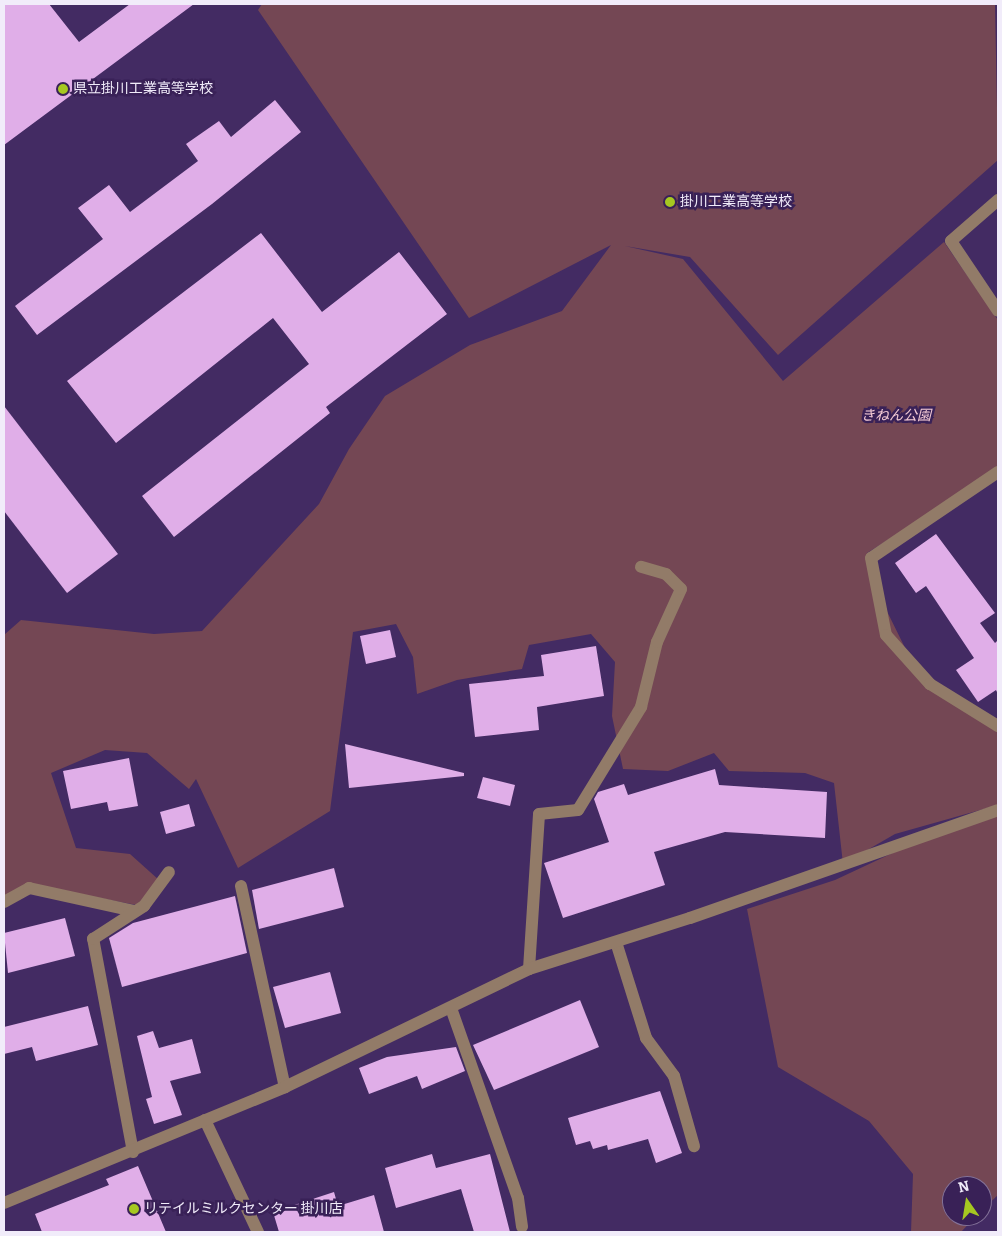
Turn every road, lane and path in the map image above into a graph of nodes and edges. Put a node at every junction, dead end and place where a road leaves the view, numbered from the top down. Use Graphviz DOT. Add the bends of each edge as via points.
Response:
graph roads {
  1 [pos="998,200"];
  2 [pos="998,311"];
  3 [pos="998,472"];
  4 [pos="641,567"];
  5 [pos="998,726"];
  6 [pos="998,810"];
  7 [pos="169,872"];
  8 [pos="241,886"];
  9 [pos="4,902"];
  10 [pos="134,911"];
  11 [pos="616,942"];
  12 [pos="529,969"];
  13 [pos="451,1008"];
  14 [pos="285,1086"];
  15 [pos="205,1120"];
  16 [pos="694,1146"];
  17 [pos="133,1152"];
  18 [pos="4,1203"];
  19 [pos="522,1227"];
  20 [pos="258,1232"];
  1 -- 2 [label="street" via="951,241"];
  3 -- 5 [label="street" via="871,558 886,635 930,684"];
  4 -- 12 [label="street" via="666,574 681,590 657,642 642,707 578,810 538,814"];
  6 -- 11 [label="street"];
  7 -- 10 [label="street" via="144,906"];
  8 -- 14 [label="street"];
  9 -- 10 [label="street" via="29,888"];
  10 -- 17 [label="street" via="93,938"];
  11 -- 12 [label="street"];
  11 -- 16 [label="street" via="646,1038 674,1076"];
  12 -- 13 [label="street"];
  13 -- 14 [label="street"];
  13 -- 19 [label="street" via="518,1198"];
  14 -- 15 [label="street"];
  15 -- 17 [label="street"];
  15 -- 20 [label="street"];
  17 -- 18 [label="street"];
}
